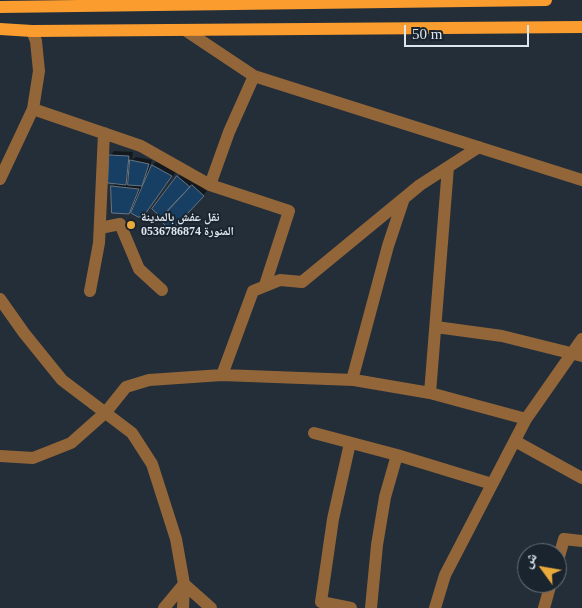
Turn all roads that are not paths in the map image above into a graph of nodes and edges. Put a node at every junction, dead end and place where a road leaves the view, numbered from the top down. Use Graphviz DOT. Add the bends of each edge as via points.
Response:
graph roads {
  1 [pos="546,0"];
  2 [pos="0,7"];
  3 [pos="582,27"];
  4 [pos="0,28"];
  5 [pos="185,30"];
  6 [pos="32,31"];
  7 [pos="254,76"];
  8 [pos="33,109"];
  9 [pos="104,133"];
  10 [pos="479,148"];
  11 [pos="448,167"];
  12 [pos="0,180"];
  13 [pos="582,180"];
  14 [pos="210,185"];
  15 [pos="404,198"];
  16 [pos="100,228"];
  17 [pos="265,285"];
  18 [pos="162,290"];
  19 [pos="90,291"];
  20 [pos="0,300"];
  21 [pos="436,327"];
  22 [pos="582,339"];
  23 [pos="576,355"];
  24 [pos="222,375"];
  25 [pos="352,380"];
  26 [pos="430,393"];
  27 [pos="106,412"];
  28 [pos="526,420"];
  29 [pos="314,433"];
  30 [pos="515,441"];
  31 [pos="350,443"];
  32 [pos="397,455"];
  33 [pos="0,456"];
  34 [pos="582,478"];
  35 [pos="492,484"];
  36 [pos="582,541"];
  37 [pos="563,543"];
  38 [pos="184,584"];
  39 [pos="549,593"];
  40 [pos="164,608"];
  41 [pos="183,608"];
  42 [pos="212,608"];
  43 [pos="352,608"];
  44 [pos="371,608"];
  45 [pos="435,608"];
  46 [pos="544,608"];
  1 -- 2 [label="main road"];
  3 -- 5 [label="main road"];
  4 -- 6 [label="main road"];
  5 -- 6 [label="main road"];
  5 -- 7 [label="street"];
  6 -- 8 [label="street" via="38,71"];
  7 -- 10 [label="street"];
  7 -- 14 [label="street"];
  8 -- 9 [label="street"];
  8 -- 12 [label="street"];
  9 -- 14 [label="street" via="141,146"];
  9 -- 16 [label="street"];
  10 -- 11 [label="street"];
  10 -- 13 [label="street"];
  11 -- 15 [label="street"];
  11 -- 21 [label="street"];
  14 -- 17 [label="street" via="289,211"];
  15 -- 17 [label="street" via="302,282 280,280"];
  15 -- 25 [label="street"];
  16 -- 18 [label="street" via="120,224 139,269"];
  16 -- 19 [label="street"];
  17 -- 24 [label="street" via="253,291"];
  20 -- 27 [label="street" via="62,380"];
  21 -- 23 [label="street" via="502,336"];
  21 -- 26 [label="street"];
  22 -- 23 [label="street"];
  23 -- 28 [label="street"];
  24 -- 25 [label="street"];
  24 -- 27 [label="street" via="149,380 126,387"];
  25 -- 26 [label="street"];
  26 -- 28 [label="street"];
  27 -- 33 [label="street" via="71,443 33,458"];
  27 -- 38 [label="street" via="132,432 152,464 176,539"];
  28 -- 30 [label="street"];
  29 -- 31 [label="street"];
  30 -- 34 [label="street"];
  30 -- 35 [label="street"];
  31 -- 32 [label="street"];
  31 -- 43 [label="street" via="333,519 321,602"];
  32 -- 35 [label="street"];
  32 -- 44 [label="street" via="377,544"];
  35 -- 45 [label="street" via="445,576"];
  36 -- 37 [label="street" via="564,538"];
  38 -- 40 [label="street"];
  38 -- 41 [label="street"];
  38 -- 42 [label="street"];
  39 -- 46 [label="street"];
}
